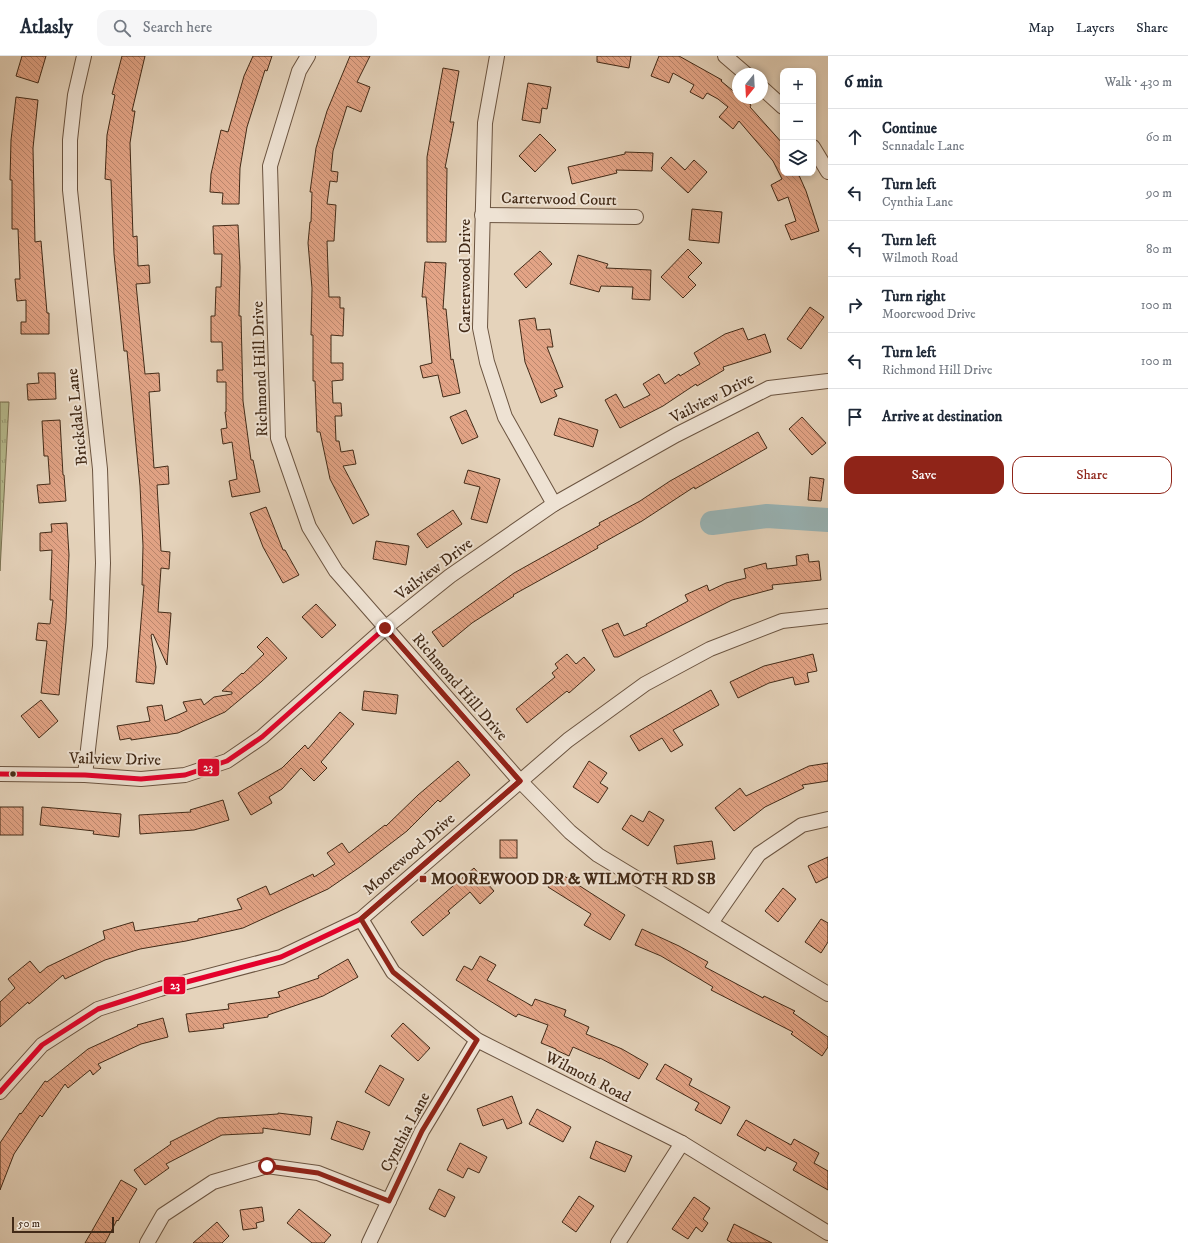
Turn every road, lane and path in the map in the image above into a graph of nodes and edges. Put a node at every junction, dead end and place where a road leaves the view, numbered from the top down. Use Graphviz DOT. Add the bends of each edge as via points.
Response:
graph roads {
  1 [pos="84,56"];
  2 [pos="308,56"];
  3 [pos="497,56"];
  4 [pos="725,56"];
  5 [pos="739,68"];
  6 [pos="768,93"];
  7 [pos="780,104"];
  8 [pos="816,152"];
  9 [pos="828,172"];
  10 [pos="482,214"];
  11 [pos="636,217"];
  12 [pos="828,381"];
  13 [pos="554,504"];
  14 [pos="828,616"];
  15 [pos="385,628"];
  16 [pos="0,774"];
  17 [pos="85,775"];
  18 [pos="520,781"];
  19 [pos="828,819"];
  20 [pos="361,919"];
  21 [pos="711,923"];
  22 [pos="828,994"];
  23 [pos="477,1040"];
  24 [pos="0,1092"];
  25 [pos="682,1143"];
  26 [pos="389,1201"];
  27 [pos="828,1233"];
  28 [pos="147,1243"];
  29 [pos="369,1243"];
  30 [pos="618,1243"];
  1 -- 17 [label="street, Brickdale Lane" via="75,95 70,140 70,190 100,469 104,563 100,646"];
  2 -- 15 [label="street, Richmond Hill Drive" via="300,71 270,166 278,438 309,528 336,571"];
  3 -- 10 [label="street, Carterwood Drive" via="485,123"];
  4 -- 5 [label="street"];
  6 -- 7 [label="street"];
  8 -- 9 [label="street"];
  10 -- 11 [label="street, Carterwood Court"];
  10 -- 13 [label="street, Carterwood Drive" via="480,328 487,362 505,418"];
  12 -- 13 [label="street, Vailview Drive" via="769,388 676,435"];
  13 -- 15 [label="street, Vailview Drive" via="450,576"];
  14 -- 18 [label="street, Moorewood Drive" via="782,621 710,649 645,684 568,740"];
  15 -- 17 [label="street, Vailview Drive" via="262,737 227,761 185,775 141,779"];
  15 -- 18 [label="street, Richmond Hill Drive"];
  16 -- 17 [label="street, Vailview Drive"];
  18 -- 20 [label="street, Moorewood Drive"];
  18 -- 21 [label="street, Richmond Hill Drive" via="570,832 598,855"];
  19 -- 21 [label="street" via="802,825 759,854"];
  20 -- 23 [label="street, Wilmoth Road" via="393,972"];
  20 -- 24 [label="street, Moorewood Drive" via="281,957 160,989 98,1009 42,1045"];
  21 -- 22 [label="street, Richmond Hill Drive"];
  23 -- 25 [label="street, Wilmoth Road"];
  23 -- 26 [label="street, Cynthia Lane" via="422,1131"];
  25 -- 27 [label="street, Wilmoth Road"];
  25 -- 30 [label="street"];
  26 -- 28 [label="street" via="318,1173 267,1166 213,1182 163,1215"];
  26 -- 29 [label="street, Cynthia Lane"];
}
